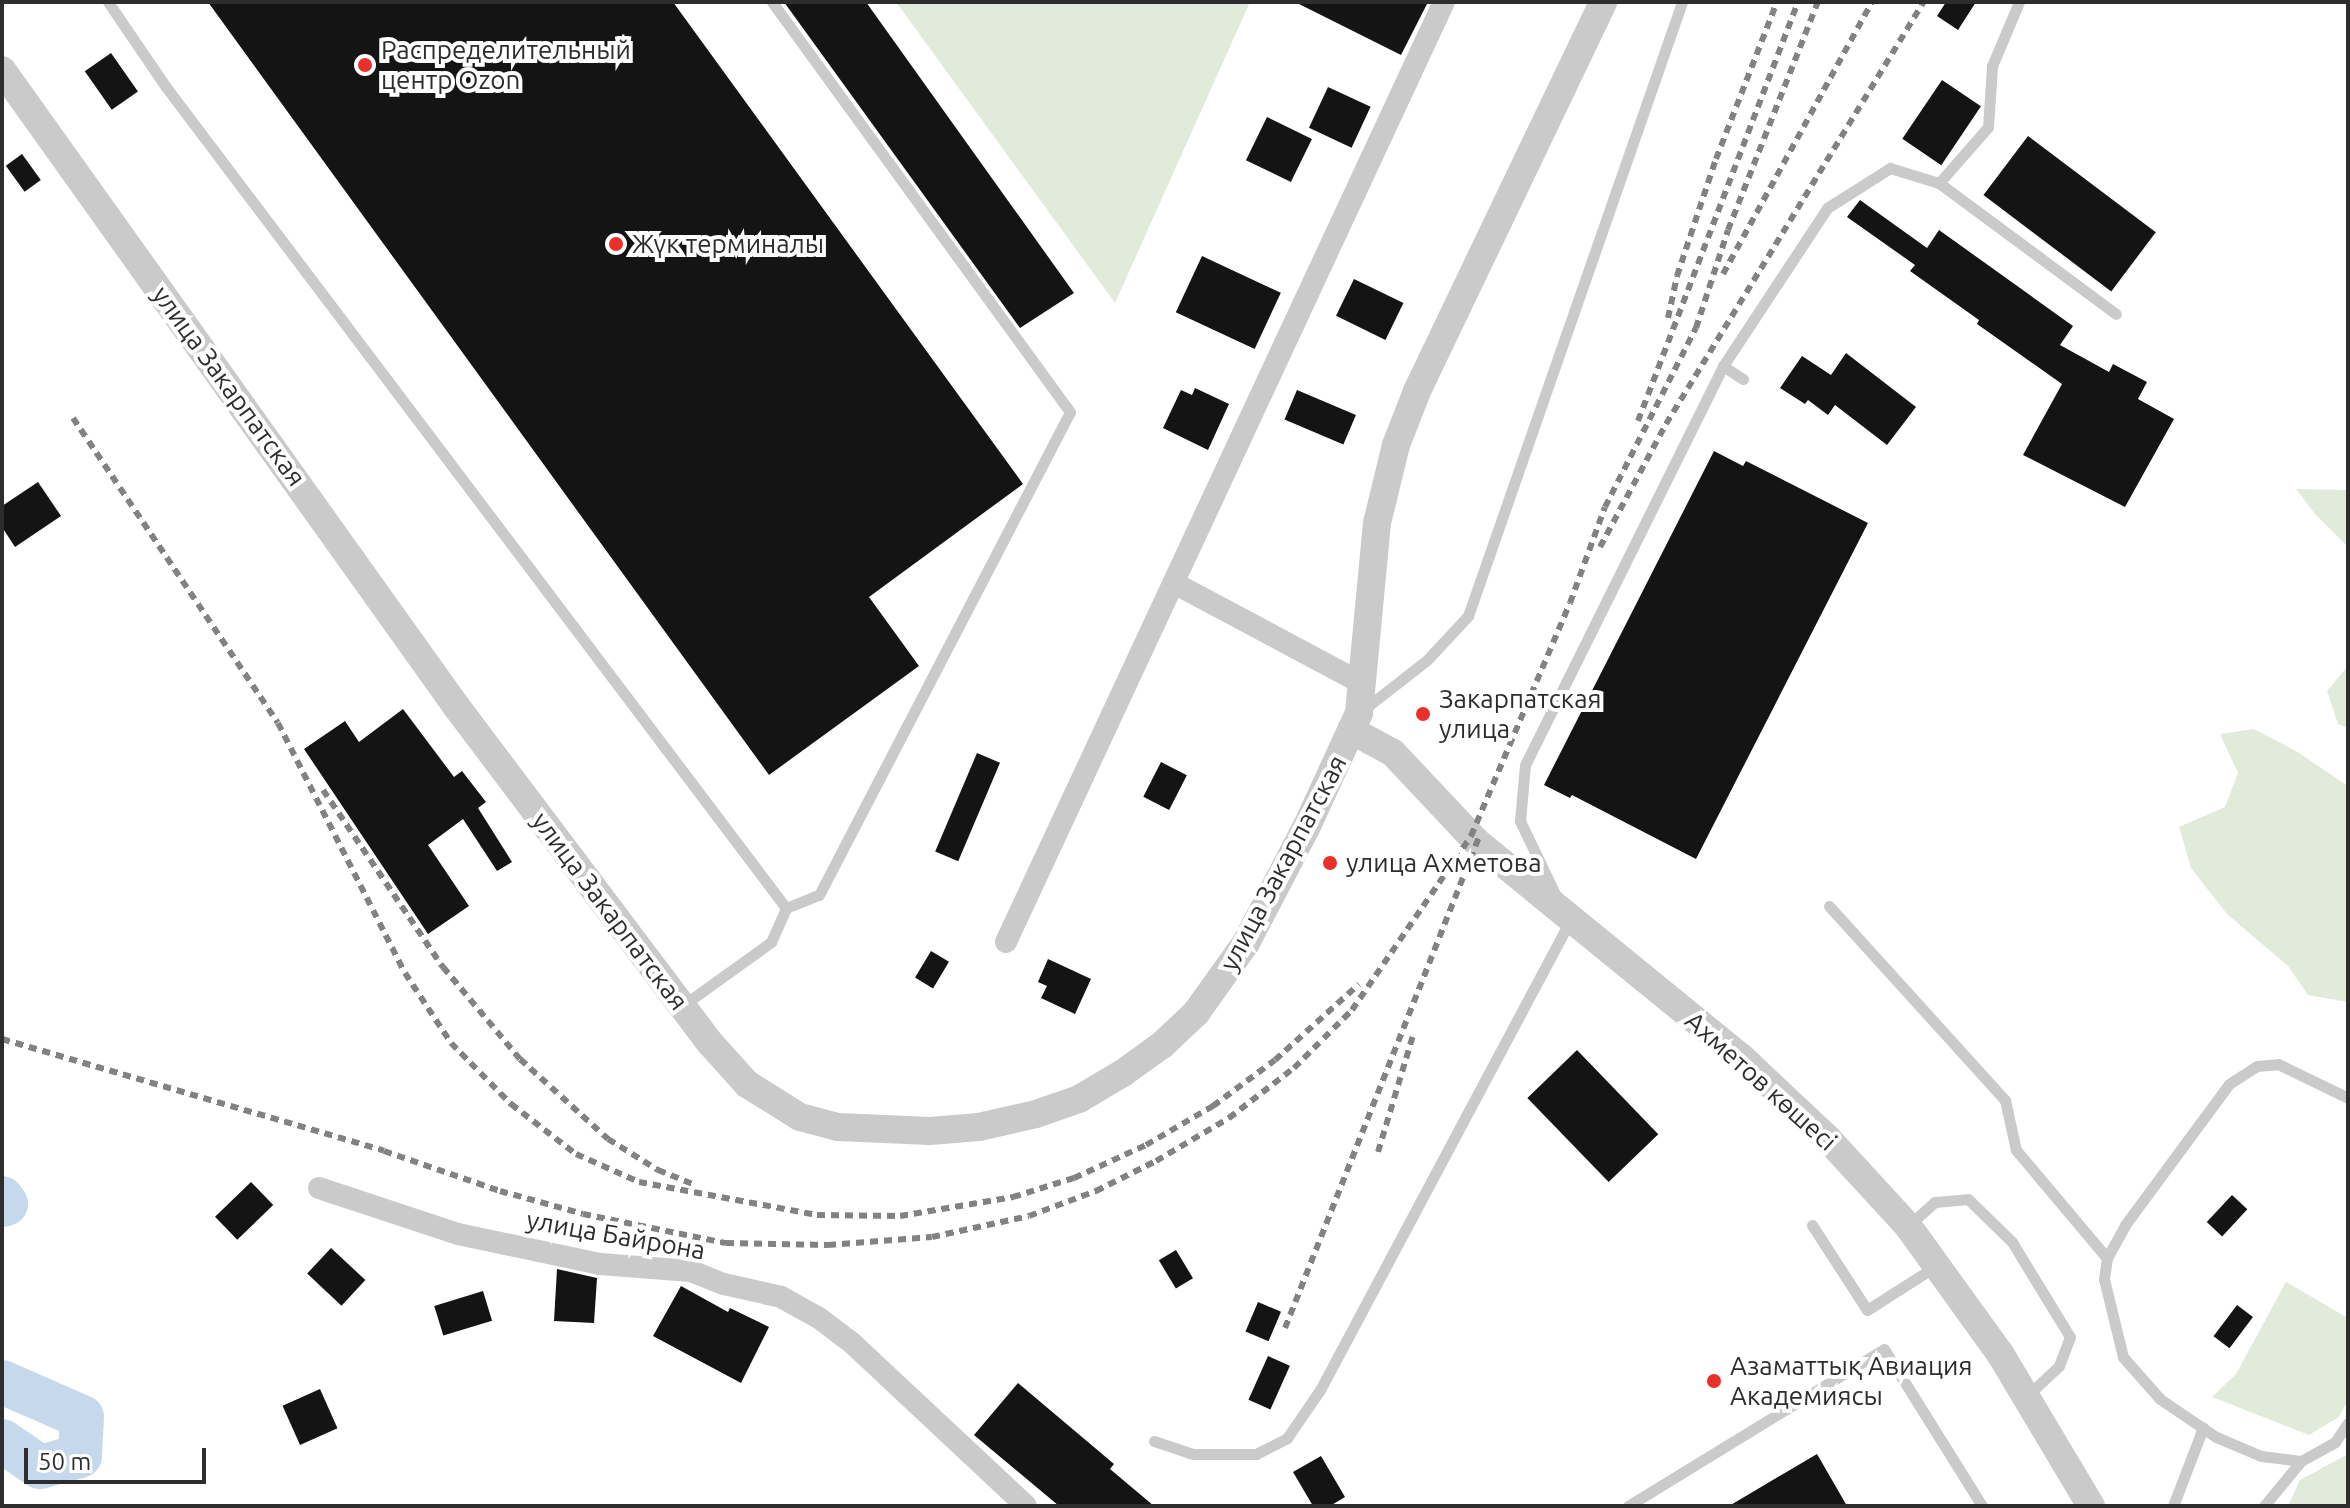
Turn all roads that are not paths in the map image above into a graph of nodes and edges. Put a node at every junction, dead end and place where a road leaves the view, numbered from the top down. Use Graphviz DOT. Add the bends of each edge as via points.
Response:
graph roads {
  1 [pos="108,2"];
  2 [pos="772,2"];
  3 [pos="1444,2"];
  4 [pos="1682,2"];
  5 [pos="2019,2"];
  6 [pos="1601,3"];
  7 [pos="2,70"];
  8 [pos="1939,183"];
  9 [pos="2116,314"];
  10 [pos="1723,366"];
  11 [pos="1743,379"];
  12 [pos="1174,583"];
  13 [pos="1363,684"];
  14 [pos="1355,722"];
  15 [pos="1829,906"];
  16 [pos="786,908"];
  17 [pos="1567,916"];
  18 [pos="1006,942"];
  19 [pos="681,1007"];
  20 [pos="2348,1098"];
  21 [pos="319,1188"];
  22 [pos="1812,1225"];
  23 [pos="1908,1226"];
  24 [pos="2107,1258"];
  25 [pos="1936,1266"];
  26 [pos="2026,1397"];
  27 [pos="2348,1423"];
  28 [pos="2203,1428"];
  29 [pos="1154,1441"];
  30 [pos="2301,1461"];
  31 [pos="1021,1505"];
  32 [pos="1628,1506"];
  33 [pos="1982,1506"];
  34 [pos="2091,1506"];
  35 [pos="2173,1506"];
  36 [pos="2264,1506"];
  1 -- 16 [label="lane" via="166,87"];
  2 -- 16 [label="lane" via="1070,412 819,895"];
  3 -- 12 [label="street"];
  4 -- 14 [label="lane" via="1468,616 1427,660"];
  5 -- 8 [label="lane" via="1992,66 1988,127"];
  6 -- 13 [label="street" via="1396,445 1377,523"];
  7 -- 19 [label="street, улица Закарпатская" via="456,706"];
  8 -- 9 [label="lane"];
  8 -- 10 [label="lane" via="1890,168 1827,208"];
  10 -- 11 [label="lane"];
  10 -- 17 [label="lane" via="1525,765 1520,821"];
  12 -- 13 [label="street"];
  12 -- 18 [label="street"];
  13 -- 14 [label="street"];
  14 -- 17 [label="street, Ахметов көшесі" via="1393,753 1477,842"];
  14 -- 19 [label="street, улица Закарпатская" via="1307,826 1223,978 1162,1045 1079,1099 979,1127 838,1127 800,1117 747,1084"];
  15 -- 24 [label="lane" via="2005,1100 2016,1150"];
  16 -- 19 [label="lane" via="771,942"];
  17 -- 23 [label="street, Ахметов көшесі" via="1741,1057 1828,1139"];
  17 -- 29 [label="lane" via="1320,1390 1287,1438 1256,1454 1193,1454"];
  20 -- 24 [label="lane" via="2278,1064 2257,1066 2229,1084 2125,1225"];
  21 -- 31 [label="street, улица Байрона" via="458,1234 600,1264 691,1271 781,1297 852,1343"];
  22 -- 25 [label="lane" via="1867,1310"];
  23 -- 25 [label="street, Ахметов көшесі"];
  23 -- 26 [label="lane" via="1935,1202 1968,1199 2012,1242 2070,1337 2059,1366"];
  24 -- 28 [label="lane" via="2104,1279 2123,1357 2160,1399"];
  25 -- 26 [label="street, Ахметов көшесі"];
  26 -- 34 [label="street, Ахметов көшесі"];
  27 -- 30 [label="lane" via="2335,1442"];
  28 -- 30 [label="lane" via="2261,1456"];
  28 -- 35 [label="lane"];
  30 -- 36 [label="lane"];
  32 -- 33 [label="lane" via="1884,1349"];
}
